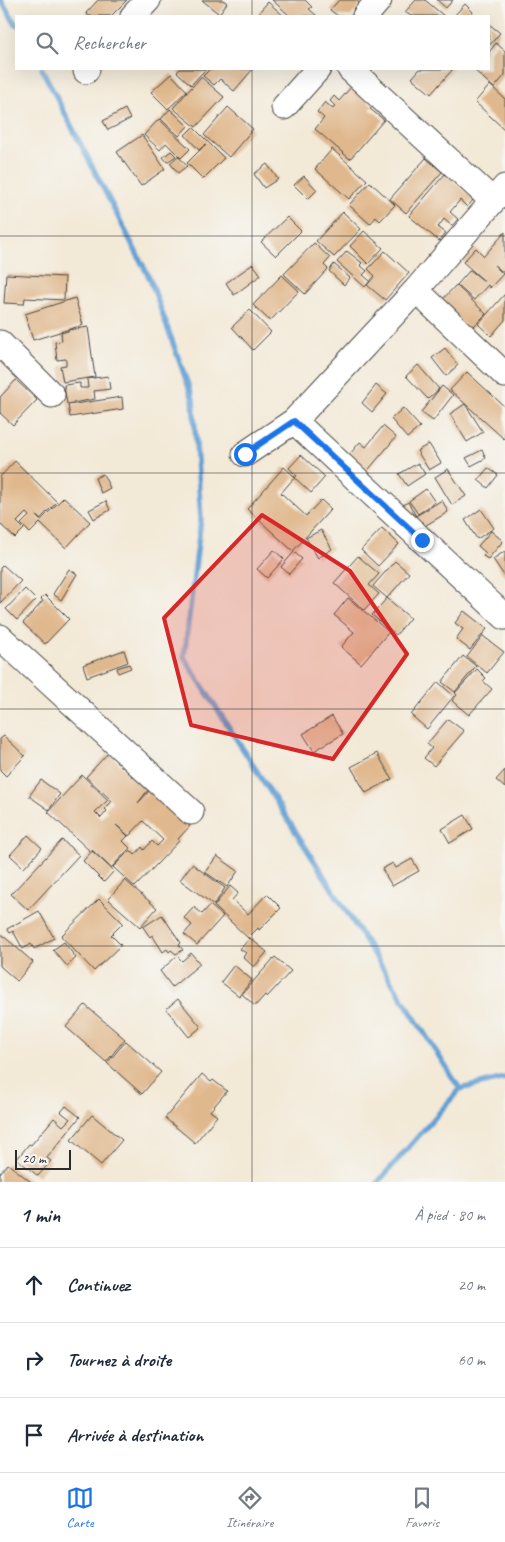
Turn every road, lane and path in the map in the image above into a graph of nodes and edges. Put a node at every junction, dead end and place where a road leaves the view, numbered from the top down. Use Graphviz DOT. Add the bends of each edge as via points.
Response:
graph roads {
  1 [pos="148,0"];
  2 [pos="379,0"];
  3 [pos="134,15"];
  4 [pos="366,15"];
  5 [pos="317,70"];
  6 [pos="351,70"];
  7 [pos="284,107"];
  8 [pos="499,194"];
  9 [pos="416,290"];
  10 [pos="0,342"];
  11 [pos="505,375"];
  12 [pos="52,395"];
  13 [pos="294,421"];
  14 [pos="245,454"];
  15 [pos="505,617"];
  16 [pos="0,636"];
  17 [pos="191,812"];
  1 -- 3 [label="street"];
  2 -- 4 [label="street"];
  5 -- 7 [label="street"];
  6 -- 8 [label="street"];
  8 -- 9 [label="street"];
  9 -- 11 [label="street"];
  9 -- 13 [label="street"];
  10 -- 12 [label="street"];
  13 -- 14 [label="street"];
  13 -- 15 [label="street"];
  16 -- 17 [label="street"];
}
